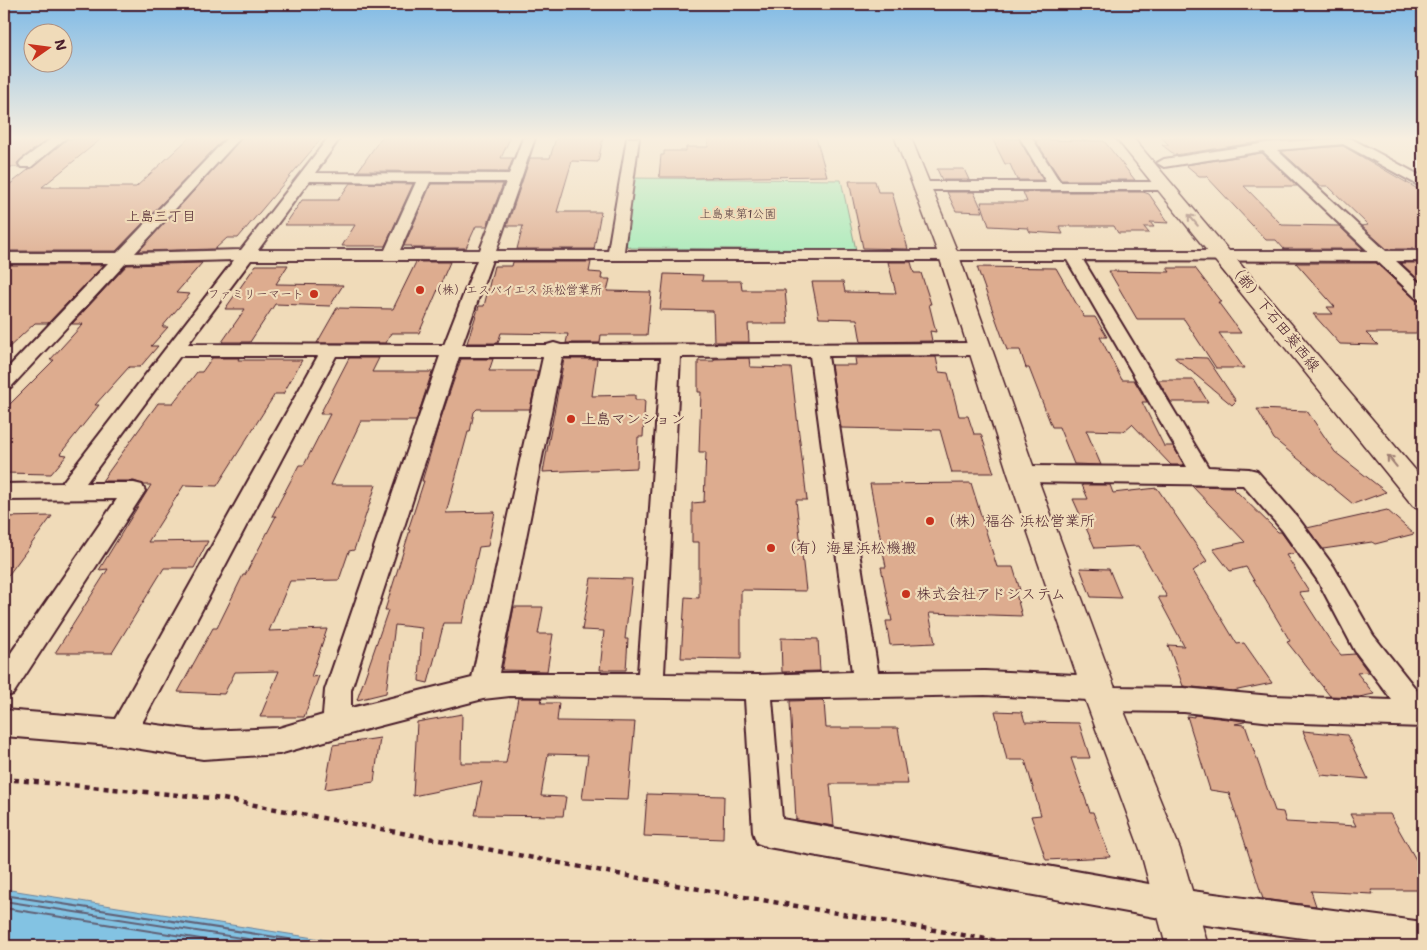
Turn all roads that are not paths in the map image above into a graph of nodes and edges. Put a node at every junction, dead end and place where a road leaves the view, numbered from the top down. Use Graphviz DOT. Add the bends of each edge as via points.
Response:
graph roads {
  1 [pos="193,182"];
  2 [pos="300,182"];
  3 [pos="424,182"];
  4 [pos="513,182"];
  5 [pos="626,182"];
  6 [pos="921,182"];
  7 [pos="1054,182"];
  8 [pos="1161,182"];
  9 [pos="1178,182"];
  10 [pos="1304,182"];
  11 [pos="922,186"];
  12 [pos="1056,186"];
  13 [pos="1164,186"];
  14 [pos="246,255"];
  15 [pos="390,256"];
  16 [pos="487,256"];
  17 [pos="615,256"];
  18 [pos="949,256"];
  19 [pos="1382,256"];
  20 [pos="1423,256"];
  21 [pos="1073,257"];
  22 [pos="1234,257"];
  23 [pos="4,258"];
  24 [pos="20,258"];
  25 [pos="122,258"];
  26 [pos="4,272"];
  27 [pos="1423,295"];
  28 [pos="978,349"];
  29 [pos="173,350"];
  30 [pos="554,350"];
  31 [pos="670,350"];
  32 [pos="818,350"];
  33 [pos="330,351"];
  34 [pos="452,352"];
  35 [pos="4,383"];
  36 [pos="1423,472"];
  37 [pos="1022,474"];
  38 [pos="1202,475"];
  39 [pos="68,491"];
  40 [pos="4,492"];
  41 [pos="1423,498"];
  42 [pos="650,684"];
  43 [pos="867,684"];
  44 [pos="4,685"];
  45 [pos="758,687"];
  46 [pos="483,688"];
  47 [pos="1100,694"];
  48 [pos="1421,714"];
  49 [pos="4,723"];
  50 [pos="336,724"];
  51 [pos="122,733"];
  52 [pos="1177,905"];
  53 [pos="1423,938"];
  54 [pos="1187,946"];
  1 -- 25 [label="street"];
  2 -- 14 [label="street"];
  3 -- 15 [label="street"];
  4 -- 16 [label="street"];
  5 -- 17 [label="street"];
  6 -- 11 [label="street"];
  7 -- 12 [label="street"];
  8 -- 13 [label="street, （都）下石田葵西線"];
  9 -- 22 [label="street, （都）下石田葵西線"];
  10 -- 19 [label="street"];
  11 -- 12 [label="street"];
  11 -- 18 [label="street"];
  12 -- 13 [label="street"];
  22 -- 13 [label="street, （都）下石田葵西線, one-way"];
  14 -- 15 [label="street"];
  14 -- 25 [label="street"];
  14 -- 29 [label="street"];
  15 -- 16 [label="street"];
  16 -- 17 [label="street"];
  16 -- 34 [label="street"];
  17 -- 18 [label="street"];
  18 -- 21 [label="street"];
  18 -- 28 [label="street"];
  19 -- 20 [label="street"];
  19 -- 22 [label="street"];
  19 -- 27 [label="street"];
  21 -- 22 [label="street"];
  21 -- 38 [label="street"];
  22 -- 36 [label="street, （都）下石田葵西線"];
  41 -- 22 [label="street, （都）下石田葵西線, one-way"];
  23 -- 24 [label="street"];
  24 -- 25 [label="street"];
  24 -- 26 [label="street"];
  25 -- 35 [label="street"];
  28 -- 32 [label="street"];
  28 -- 37 [label="street"];
  29 -- 33 [label="street"];
  29 -- 39 [label="street"];
  30 -- 31 [label="street"];
  30 -- 34 [label="street"];
  30 -- 46 [label="street"];
  31 -- 32 [label="street"];
  31 -- 42 [label="street"];
  32 -- 43 [label="street"];
  33 -- 34 [label="street"];
  33 -- 51 [label="street"];
  34 -- 50 [label="street" via="338,690"];
  37 -- 38 [label="street"];
  37 -- 47 [label="street"];
  38 -- 48 [label="street" via="1249,477 1301,539 1326,574 1364,643"];
  39 -- 40 [label="street"];
  39 -- 44 [label="street" via="134,491"];
  42 -- 45 [label="street"];
  42 -- 46 [label="street" via="510,684"];
  43 -- 45 [label="street"];
  43 -- 47 [label="street" via="985,683"];
  45 -- 52 [label="street" via="768,832"];
  46 -- 50 [label="street"];
  47 -- 48 [label="street" via="1272,708"];
  47 -- 52 [label="street" via="1160,849"];
  49 -- 51 [label="street"];
  50 -- 51 [label="street" via="279,741 202,745"];
  52 -- 53 [label="street"];
  52 -- 54 [label="street"];
}
